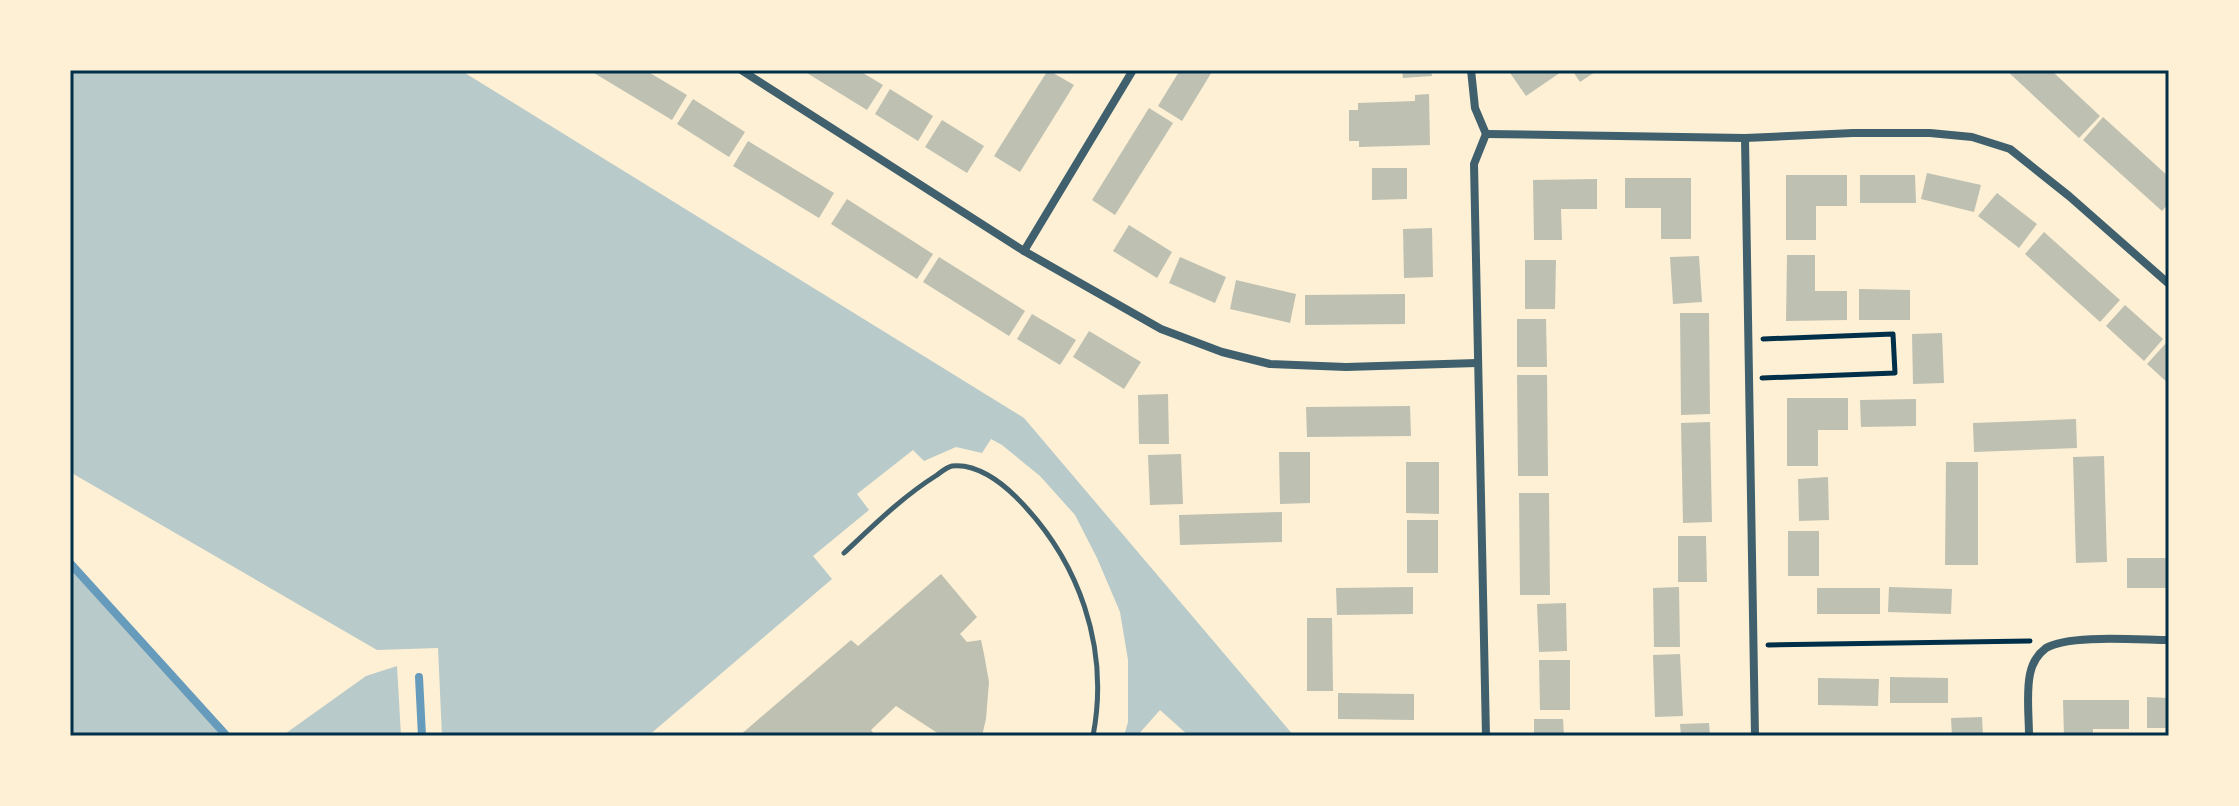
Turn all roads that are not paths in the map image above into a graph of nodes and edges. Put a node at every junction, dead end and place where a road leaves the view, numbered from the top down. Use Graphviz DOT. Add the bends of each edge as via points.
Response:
graph roads {
  1 [pos="741,70"];
  2 [pos="1133,70"];
  3 [pos="1471,70"];
  4 [pos="1486,134"];
  5 [pos="1745,138"];
  6 [pos="1024,251"];
  7 [pos="2169,284"];
  8 [pos="1477,363"];
  9 [pos="844,553"];
  10 [pos="2169,640"];
  11 [pos="1093,736"];
  12 [pos="1486,736"];
  13 [pos="1755,736"];
  14 [pos="2029,736"];
  1 -- 6 [label="street"];
  2 -- 6 [label="street"];
  3 -- 4 [label="street" via="1475,108"];
  4 -- 5 [label="street"];
  4 -- 8 [label="street" via="1474,164"];
  5 -- 7 [label="street" via="1930,133 1972,137 2010,149"];
  5 -- 13 [label="street"];
  6 -- 8 [label="street" via="1161,329 1270,364"];
  8 -- 12 [label="street"];
  9 -- 11 [label="lane" via="911,491 950,466 970,468 1001,482 1035,516 1079,588 1096,666"];
  10 -- 14 [label="street" via="2067,642 2043,650 2029,676"];
}
